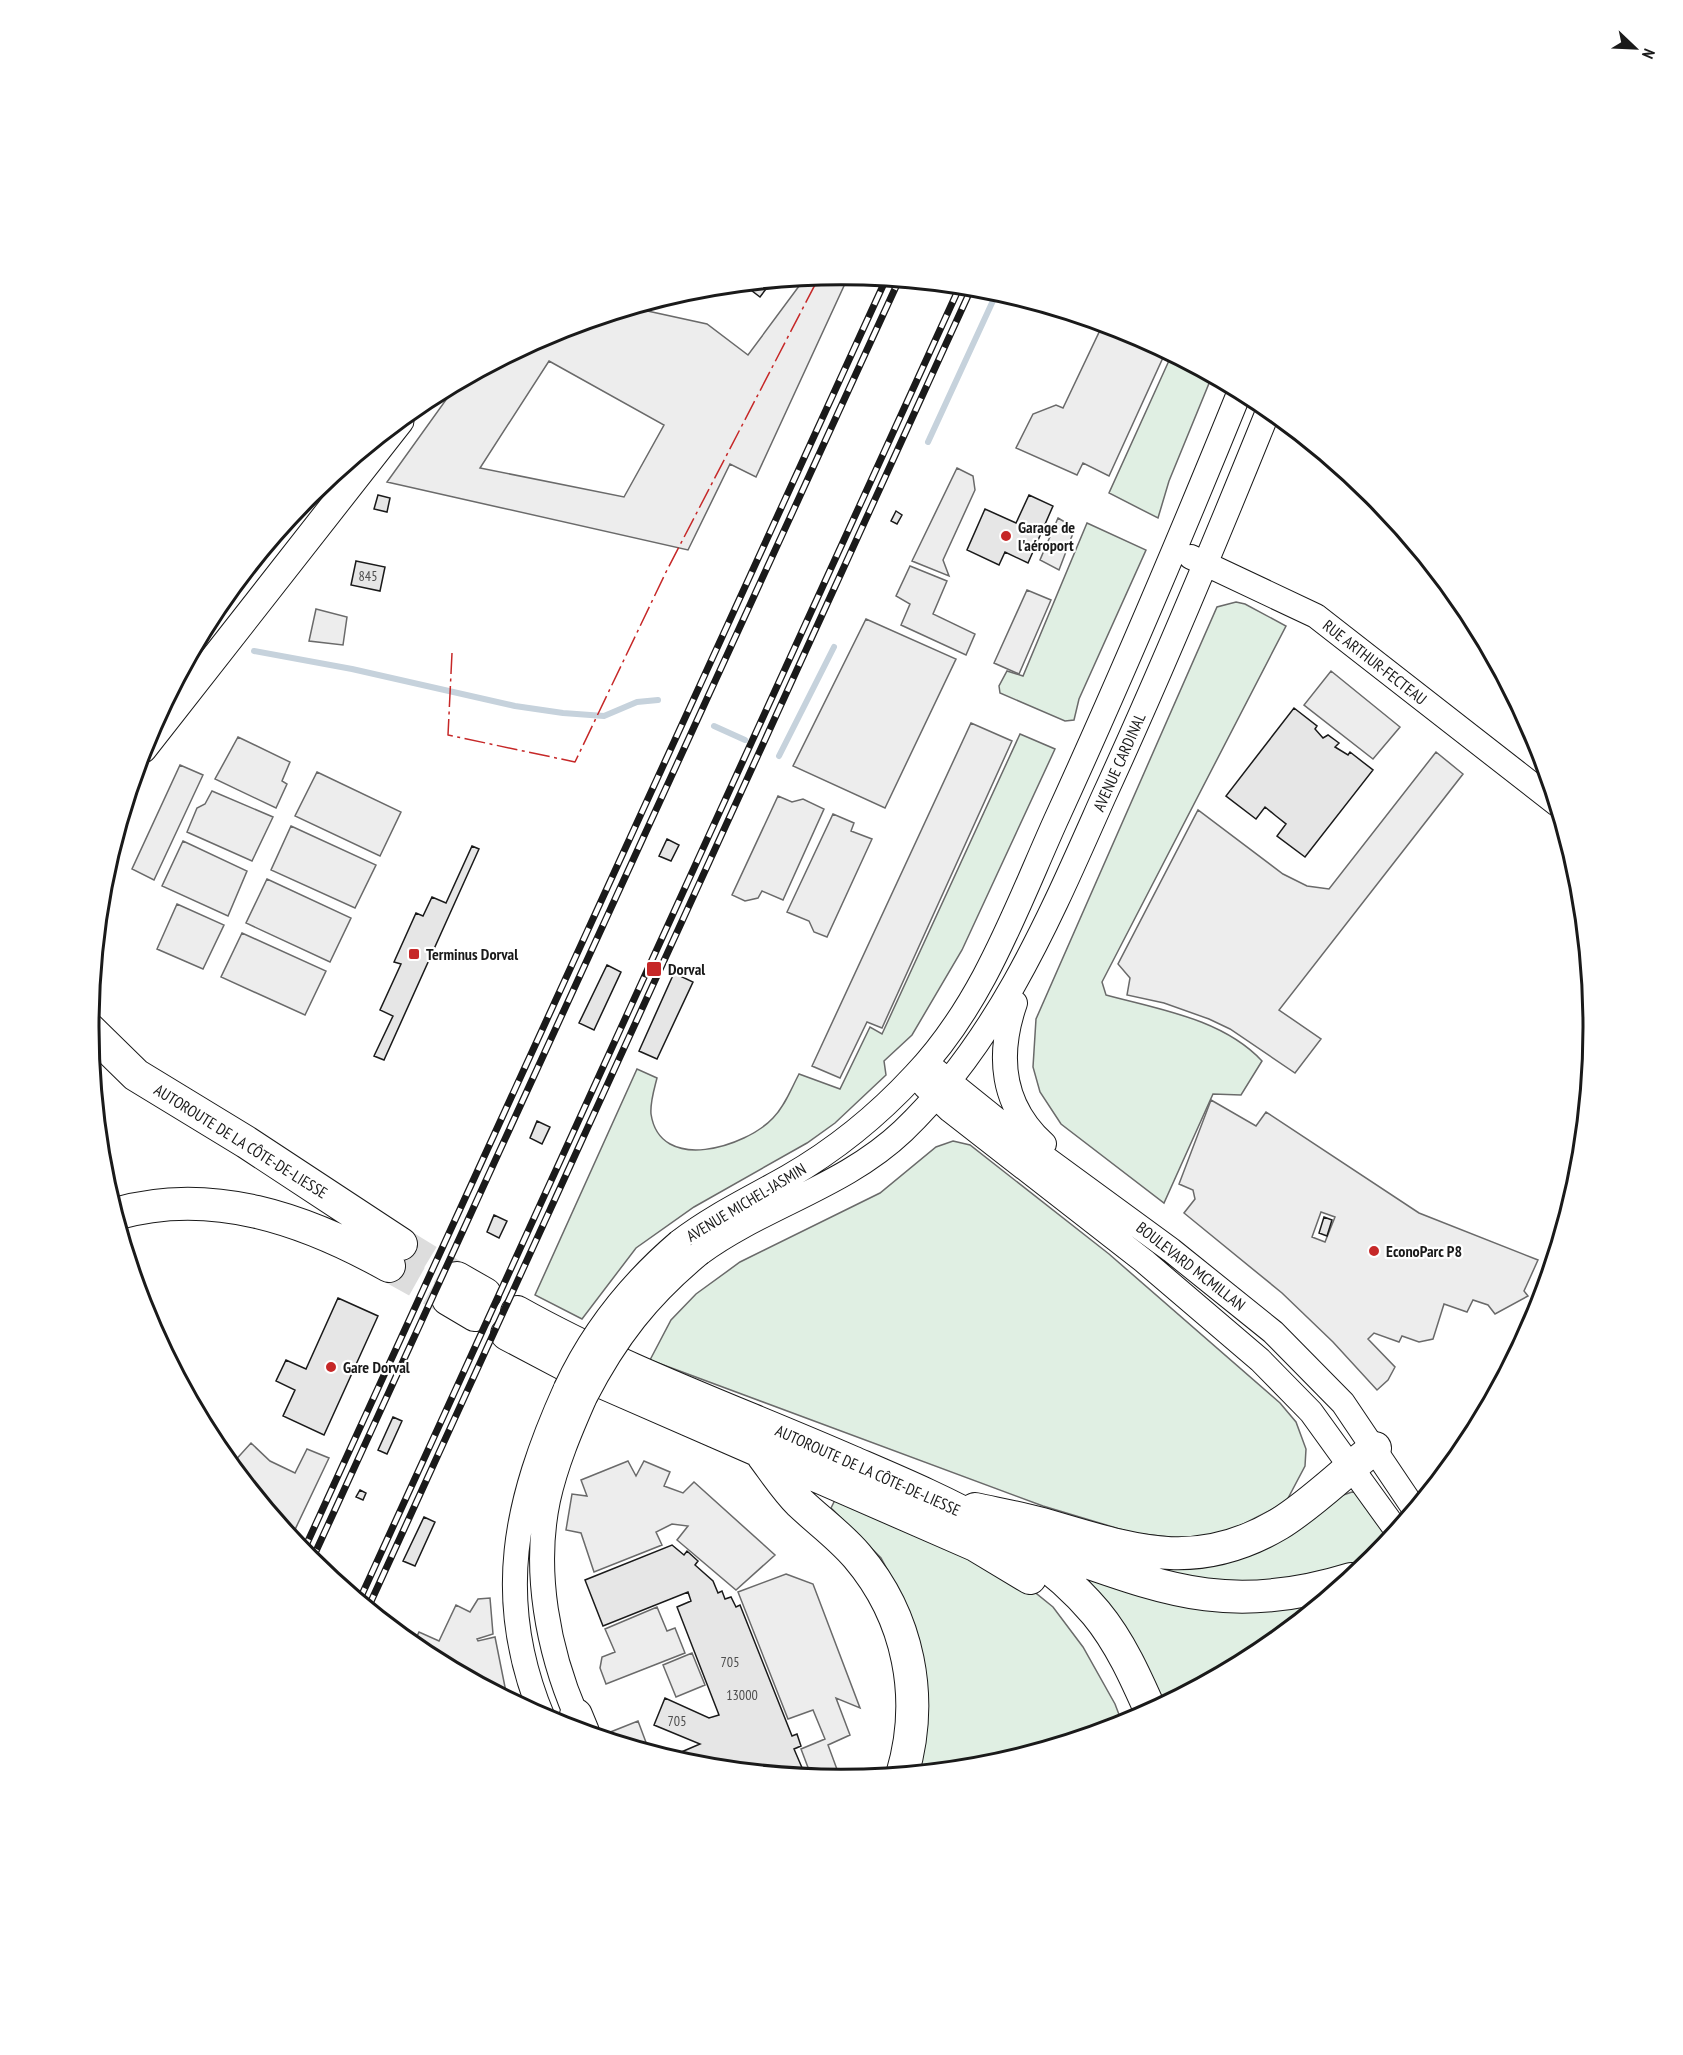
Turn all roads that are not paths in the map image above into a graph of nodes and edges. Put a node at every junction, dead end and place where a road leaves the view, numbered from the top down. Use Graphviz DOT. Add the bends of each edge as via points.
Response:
graph roads {
  1 [pos="1237,399"];
  2 [pos="1265,418"];
  3 [pos="382,444"];
  4 [pos="1175,550"];
  5 [pos="1206,564"];
  6 [pos="167,718"];
  7 [pos="1547,796"];
  8 [pos="1031,958"];
  9 [pos="99,1039"];
  10 [pos="920,1070"];
  11 [pos="942,1088"];
  12 [pos="1099,1194"];
  13 [pos="122,1213"];
  14 [pos="689,1247"];
  15 [pos="452,1288"];
  16 [pos="480,1304"];
  17 [pos="575,1393"];
  18 [pos="761,1453"];
  19 [pos="1363,1457"];
  20 [pos="940,1501"];
  21 [pos="1410,1505"];
  22 [pos="1394,1524"];
  23 [pos="999,1532"];
  24 [pos="1335,1582"];
  25 [pos="538,1704"];
  26 [pos="1146,1704"];
  27 [pos="1129,1712"];
  28 [pos="578,1721"];
  29 [pos="904,1767"];
  1 -- 4 [label="main road, AVENUE CARDINAL"];
  2 -- 5 [label="main road, AVENUE CARDINAL"];
  3 -- 6 [label="main road"];
  4 -- 5 [label="main road, RUE ARTHUR-FECTEAU"];
  4 -- 10 [label="main road, AVENUE CARDINAL" via="980,985"];
  5 -- 7 [label="main road, RUE ARTHUR-FECTEAU" via="1316,616"];
  5 -- 8 [label="main road, AVENUE CARDINAL"];
  8 -- 11 [label="main road, AVENUE CARDINAL" via="985,1033"];
  8 -- 12 [label="main road" via="1006,1032 1005,1055 1013,1102 1030,1130"];
  9 -- 13 [label="highway, AUTOROUTE DE LA CÔTE-DE-LIESSE" via="136,1075 246,1142 395,1255 246,1210 169,1204"];
  10 -- 11 [label="main road, BOULEVARD MCMILLAN"];
  10 -- 14 [label="main road, AVENUE MICHEL-JASMIN" via="826,1153 724,1212"];
  11 -- 12 [label="main road, BOULEVARD MCMILLAN"];
  11 -- 14 [label="main road, AVENUE MICHEL-JASMIN" via="902,1131 852,1170 730,1232"];
  11 -- 19 [label="main road, BOULEVARD MCMILLAN" via="1260,1360"];
  12 -- 19 [label="main road, BOULEVARD MCMILLAN" via="1282,1341 1343,1403"];
  14 -- 17 [label="main road, AVENUE MICHEL-JASMIN, bridge"];
  15 -- 16 [label="highway"];
  17 -- 25 [label="main road, AVENUE MICHEL-JASMIN" via="529,1479 515,1562 521,1643"];
  17 -- 28 [label="main road, AVENUE MICHEL-JASMIN" via="553,1479 543,1545 548,1623 561,1678"];
  18 -- 20 [label="highway, AUTOROUTE DE LA CÔTE-DE-LIESSE" via="572,1368 512,1323 604,1358"];
  18 -- 27 [label="highway, AUTOROUTE DE LA CÔTE-DE-LIESSE" via="975,1545 1031,1578 1066,1608 1093,1640"];
  18 -- 29 [label="highway" via="799,1502 857,1556 897,1621 908,1659 913,1698"];
  19 -- 20 [label="highway" via="1281,1523 1239,1543 1198,1552 1129,1550 1041,1524"];
  19 -- 21 [label="main road, BOULEVARD MCMILLAN"];
  19 -- 22 [label="main road, BOULEVARD MCMILLAN"];
  20 -- 23 [label="highway, AUTOROUTE DE LA CÔTE-DE-LIESSE"];
  23 -- 24 [label="highway" via="1140,1582 1206,1596 1272,1596"];
  23 -- 26 [label="highway, AUTOROUTE DE LA CÔTE-DE-LIESSE" via="1060,1577 1096,1614 1126,1659"];
}
